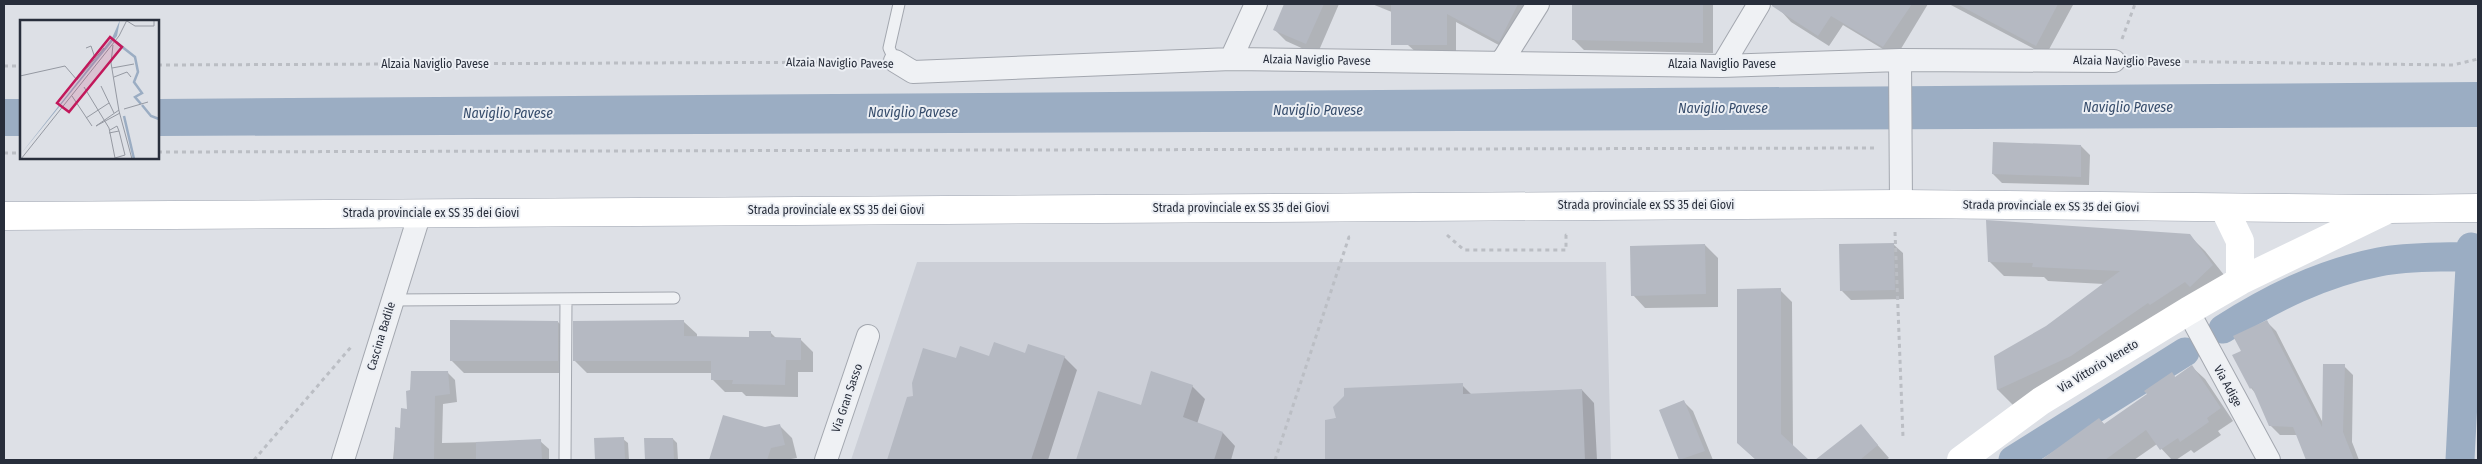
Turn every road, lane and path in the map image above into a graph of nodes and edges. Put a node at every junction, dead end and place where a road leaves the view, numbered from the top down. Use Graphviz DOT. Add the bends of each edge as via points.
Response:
graph roads {
  1 [pos="899,4"];
  2 [pos="1256,4"];
  3 [pos="1538,4"];
  4 [pos="1759,4"];
  5 [pos="2135,4"];
  6 [pos="1231,59"];
  7 [pos="2478,59"];
  8 [pos="895,61"];
  9 [pos="2114,61"];
  10 [pos="1501,62"];
  11 [pos="159,65"];
  12 [pos="4,66"];
  13 [pos="20,66"];
  14 [pos="1722,66"];
  15 [pos="1900,69"];
  16 [pos="1901,148"];
  17 [pos="159,152"];
  18 [pos="4,153"];
  19 [pos="20,153"];
  20 [pos="1901,204"];
  21 [pos="2224,208"];
  22 [pos="2478,208"];
  23 [pos="2389,209"];
  24 [pos="420,213"];
  25 [pos="4,216"];
  26 [pos="1887,232"];
  27 [pos="1576,235"];
  28 [pos="1437,236"];
  29 [pos="1358,237"];
  30 [pos="2240,281"];
  31 [pos="674,298"];
  32 [pos="566,299"];
  33 [pos="392,300"];
  34 [pos="2188,311"];
  35 [pos="868,336"];
  36 [pos="354,343"];
  37 [pos="1903,437"];
  38 [pos="254,460"];
  39 [pos="343,460"];
  40 [pos="565,460"];
  41 [pos="826,460"];
  42 [pos="1275,460"];
  43 [pos="1961,460"];
  44 [pos="2269,460"];
  1 -- 8 [label="lane" via="889,48"];
  2 -- 6 [label="street"];
  3 -- 10 [label="street"];
  4 -- 14 [label="street"];
  5 -- 9 [label="path"];
  6 -- 8 [label="street, Alzaia Naviglio Pavese" via="913,72"];
  6 -- 10 [label="street, Alzaia Naviglio Pavese"];
  7 -- 9 [label="path, Alzaia Naviglio Pavese" via="2453,65"];
  8 -- 11 [label="path, Alzaia Naviglio Pavese"];
  9 -- 15 [label="street, Alzaia Naviglio Pavese"];
  10 -- 14 [label="street, Alzaia Naviglio Pavese"];
  12 -- 13 [label="path"];
  14 -- 15 [label="street, Alzaia Naviglio Pavese"];
  15 -- 16 [label="street"];
  16 -- 17 [label="path"];
  16 -- 20 [label="street"];
  18 -- 19 [label="path"];
  20 -- 21 [label="main road, Strada provinciale ex SS 35 dei Giovi"];
  20 -- 24 [label="main road, Strada provinciale ex SS 35 dei Giovi"];
  21 -- 23 [label="main road, Strada provinciale ex SS 35 dei Giovi"];
  21 -- 30 [label="main road" via="2240,241"];
  22 -- 23 [label="main road, Strada provinciale ex SS 35 dei Giovi"];
  23 -- 30 [label="main road, Via Vittorio Veneto"];
  24 -- 25 [label="main road, Strada provinciale ex SS 35 dei Giovi"];
  24 -- 33 [label="street, Cascina Badile"];
  26 -- 37 [label="path" via="1896,232"];
  27 -- 28 [label="path" via="1566,236 1566,250 1464,250 1447,235"];
  29 -- 42 [label="path" via="1349,237"];
  30 -- 34 [label="main road, Via Vittorio Veneto"];
  31 -- 32 [label="lane"];
  32 -- 33 [label="lane"];
  32 -- 40 [label="lane"];
  33 -- 39 [label="street, Cascina Badile"];
  34 -- 43 [label="main road, Via Vittorio Veneto" via="2041,401"];
  34 -- 44 [label="street, Via Adige"];
  35 -- 41 [label="street, Via Gran Sasso"];
  36 -- 38 [label="path"];
}
